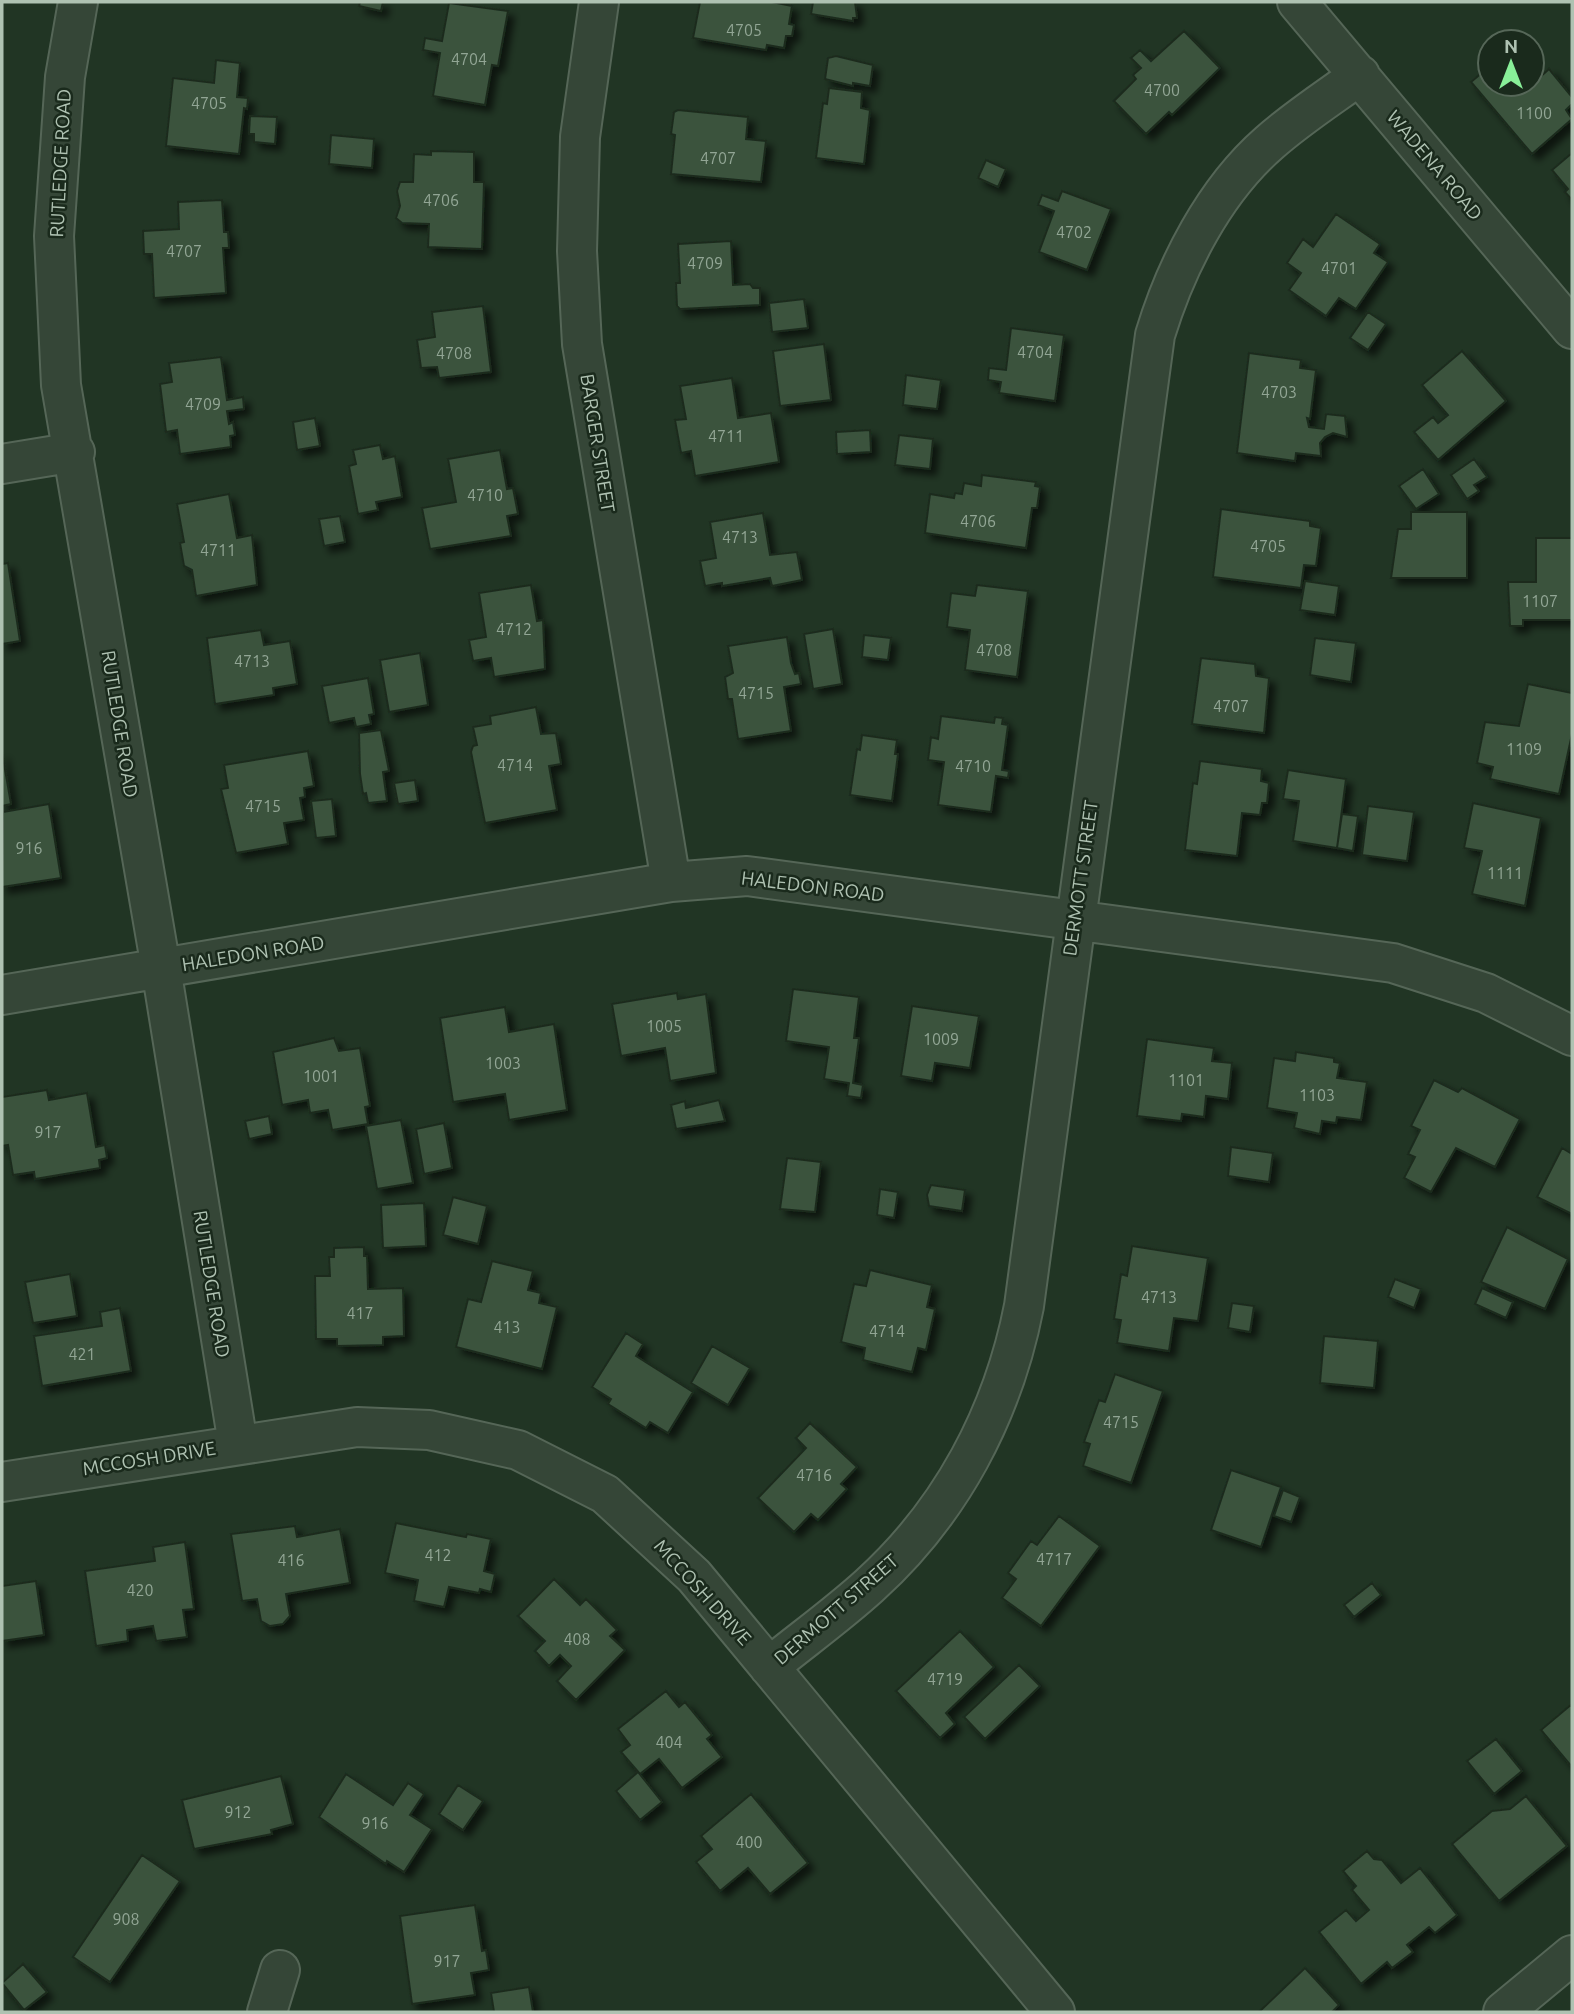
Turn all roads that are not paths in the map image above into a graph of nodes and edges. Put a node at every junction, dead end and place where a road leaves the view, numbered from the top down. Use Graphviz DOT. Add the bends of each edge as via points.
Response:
graph roads {
  1 [pos="78,2"];
  2 [pos="599,2"];
  3 [pos="1297,2"];
  4 [pos="1360,75"];
  5 [pos="1572,329"];
  6 [pos="75,452"];
  7 [pos="2,464"];
  8 [pos="671,882"];
  9 [pos="1074,921"];
  10 [pos="161,968"];
  11 [pos="2,995"];
  12 [pos="1572,1036"];
  13 [pos="238,1444"];
  14 [pos="2,1482"];
  15 [pos="769,1667"];
  16 [pos="1572,1955"];
  17 [pos="280,1970"];
  18 [pos="267,2012"];
  19 [pos="1055,2012"];
  20 [pos="1503,2012"];
  1 -- 6 [label="street, RUTLEDGE ROAD" via="65,77 54,236 61,385"];
  2 -- 8 [label="street, BARGER STREET" via="580,137 577,251 582,344"];
  3 -- 4 [label="street, WADENA ROAD"];
  4 -- 5 [label="street, WADENA ROAD"];
  4 -- 9 [label="street, DERMOTT STREET" via="1268,143 1233,180 1168,293 1149,376"];
  6 -- 7 [label="street"];
  6 -- 10 [label="street, RUTLEDGE ROAD"];
  8 -- 9 [label="street, HALEDON ROAD" via="747,876"];
  8 -- 10 [label="street, HALEDON ROAD"];
  9 -- 12 [label="street, HALEDON ROAD" via="1393,963 1486,993"];
  9 -- 15 [label="street, DERMOTT STREET" via="1024,1306 996,1406 957,1482 914,1540 869,1586"];
  10 -- 11 [label="street, HALEDON ROAD"];
  10 -- 13 [label="street, RUTLEDGE ROAD"];
  13 -- 14 [label="street, MCCOSH DRIVE"];
  13 -- 15 [label="street, MCCOSH DRIVE" via="357,1427 429,1430 518,1450 605,1494 694,1576"];
  15 -- 19 [label="street, MCCOSH DRIVE"];
  16 -- 20 [label="street"];
  17 -- 18 [label="street"];
}
